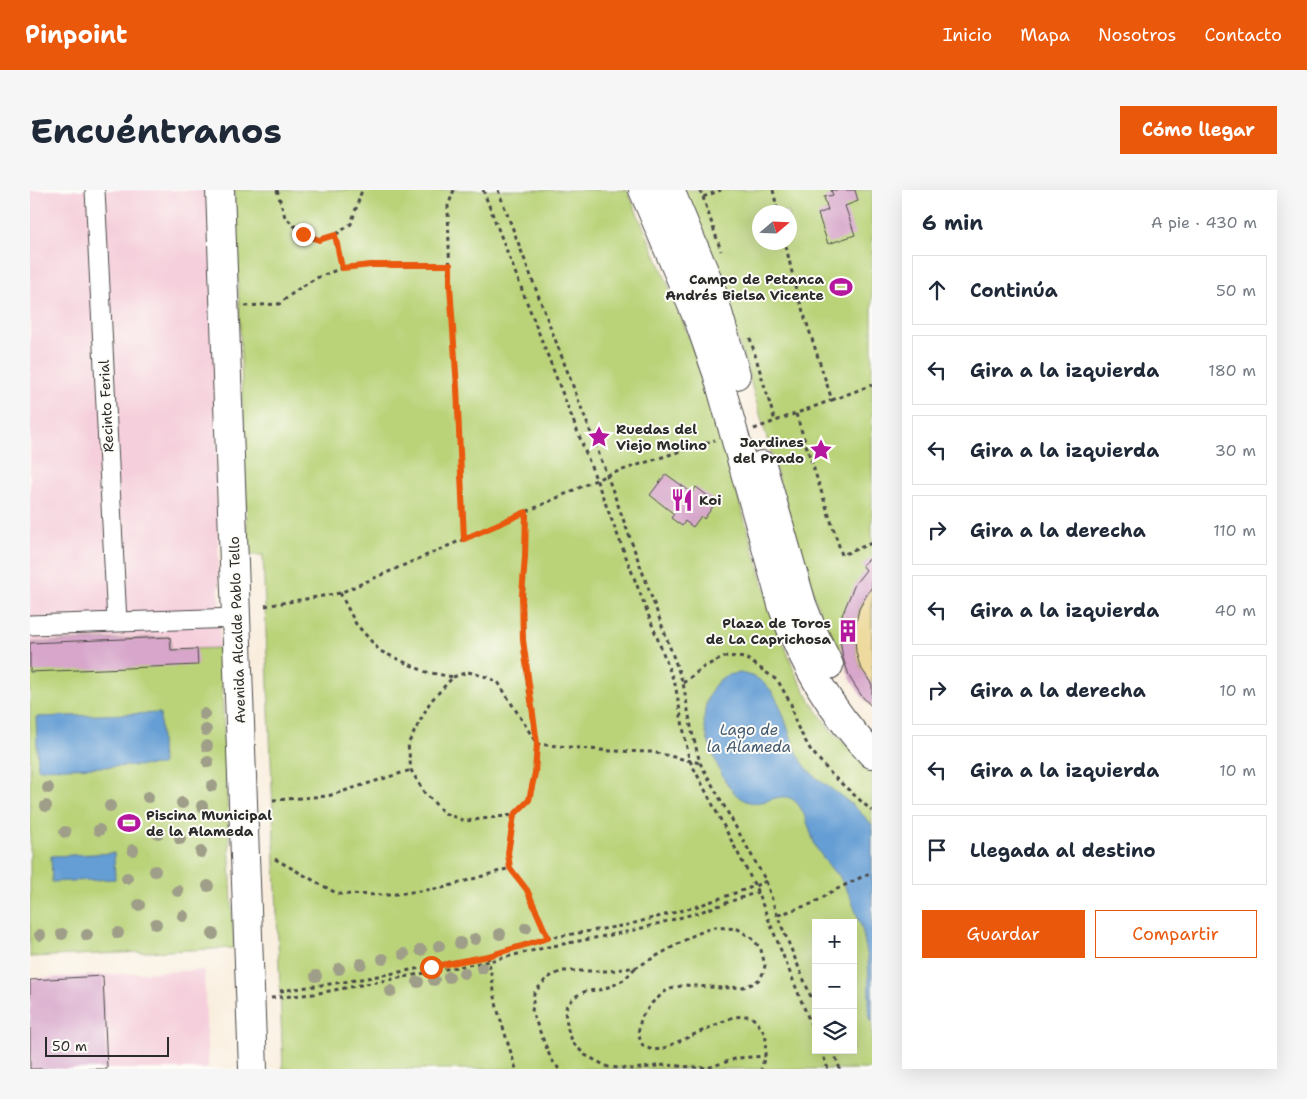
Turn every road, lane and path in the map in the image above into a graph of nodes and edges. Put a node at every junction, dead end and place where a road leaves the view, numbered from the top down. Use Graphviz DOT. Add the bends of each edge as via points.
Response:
graph roads {
  1 [pos="95,190"];
  2 [pos="220,190"];
  3 [pos="277,190"];
  4 [pos="362,190"];
  5 [pos="454,190"];
  6 [pos="483,190"];
  7 [pos="498,190"];
  8 [pos="642,190"];
  9 [pos="670,190"];
  10 [pos="700,190"];
  11 [pos="721,190"];
  12 [pos="773,190"];
  13 [pos="776,205"];
  14 [pos="335,235"];
  15 [pos="787,250"];
  16 [pos="450,265"];
  17 [pos="342,268"];
  18 [pos="225,307"];
  19 [pos="872,385"];
  20 [pos="832,400"];
  21 [pos="796,414"];
  22 [pos="743,432"];
  23 [pos="607,475"];
  24 [pos="596,479"];
  25 [pos="526,512"];
  26 [pos="464,539"];
  27 [pos="872,543"];
  28 [pos="340,593"];
  29 [pos="265,606"];
  30 [pos="236,618"];
  31 [pos="117,622"];
  32 [pos="30,625"];
  33 [pos="452,677"];
  34 [pos="683,683"];
  35 [pos="872,728"];
  36 [pos="537,744"];
  37 [pos="872,754"];
  38 [pos="688,759"];
  39 [pos="700,763"];
  40 [pos="412,770"];
  41 [pos="273,800"];
  42 [pos="872,811"];
  43 [pos="514,815"];
  44 [pos="275,859"];
  45 [pos="510,868"];
  46 [pos="872,872"];
  47 [pos="766,881"];
  48 [pos="756,886"];
  49 [pos="758,892"];
  50 [pos="778,915"];
  51 [pos="548,938"];
  52 [pos="488,956"];
  53 [pos="489,961"];
  54 [pos="637,967"];
  55 [pos="280,991"];
  56 [pos="269,998"];
  57 [pos="812,999"];
  58 [pos="812,1027"];
  59 [pos="822,1054"];
  60 [pos="834,1054"];
  61 [pos="765,1056"];
  62 [pos="254,1069"];
  63 [pos="516,1069"];
  64 [pos="559,1069"];
  65 [pos="761,1069"];
  66 [pos="828,1069"];
  67 [pos="840,1069"];
  1 -- 31 [label="street, Recinto Ferial"];
  2 -- 18 [label="main road, Avenida Alcalde Pablo Tello"];
  3 -- 14 [label="path" via="285,217 303,234 319,240"];
  4 -- 14 [label="path" via="351,224"];
  5 -- 16 [label="path" via="448,206"];
  6 -- 24 [label="path"];
  7 -- 23 [label="path"];
  8 -- 22 [label="main road"];
  9 -- 22 [label="main road" via="710,285"];
  10 -- 11 [label="path" via="703,197"];
  12 -- 13 [label="path"];
  14 -- 17 [label="path"];
  15 -- 20 [label="path" via="796,290"];
  16 -- 17 [label="path"];
  16 -- 26 [label="path"];
  17 -- 18 [label="path" via="316,278 280,304"];
  18 -- 30 [label="main road, Avenida Alcalde Pablo Tello"];
  19 -- 20 [label="path"];
  20 -- 21 [label="path"];
  21 -- 22 [label="path"];
  21 -- 27 [label="path" via="842,555"];
  22 -- 23 [label="path"];
  22 -- 35 [label="main road" via="812,632 841,686"];
  22 -- 37 [label="main road" via="783,608 793,636 833,708"];
  23 -- 24 [label="path"];
  23 -- 34 [label="path"];
  24 -- 25 [label="path"];
  24 -- 38 [label="path" via="675,684"];
  25 -- 26 [label="path"];
  25 -- 36 [label="path" via="523,640"];
  26 -- 28 [label="path"];
  28 -- 29 [label="path"];
  28 -- 33 [label="path" via="356,624 380,651 426,672"];
  30 -- 31 [label="street"];
  30 -- 62 [label="main road, Avenida Alcalde Pablo Tello"];
  31 -- 32 [label="street"];
  33 -- 36 [label="path" via="468,672 498,682"];
  33 -- 40 [label="path" via="430,702 408,744"];
  34 -- 39 [label="path"];
  34 -- 42 [label="path" via="705,666 727,656 746,658 778,681 810,750"];
  36 -- 38 [label="path" via="652,752"];
  36 -- 43 [label="path" via="529,800"];
  38 -- 39 [label="path"];
  38 -- 48 [label="path"];
  39 -- 47 [label="path"];
  40 -- 41 [label="path" via="328,796"];
  40 -- 43 [label="path" via="424,792 444,813 465,821"];
  43 -- 45 [label="path" via="508,853"];
  44 -- 45 [label="path" via="338,894 388,895 442,888"];
  45 -- 51 [label="path" via="527,890"];
  46 -- 50 [label="path" via="814,903"];
  47 -- 48 [label="path"];
  47 -- 50 [label="path"];
  48 -- 49 [label="path"];
  48 -- 51 [label="path" via="695,908 627,926"];
  49 -- 53 [label="path" via="631,931"];
  49 -- 58 [label="path"];
  50 -- 57 [label="path"];
  51 -- 52 [label="path"];
  52 -- 53 [label="path"];
  52 -- 55 [label="path"];
  53 -- 56 [label="path" via="313,994"];
  53 -- 63 [label="path" via="497,1008"];
  54 -- 61 [label="path" via="625,979 599,990 586,991 567,1006 568,1030 573,1043 585,1055 608,1067 634,1069 665,1065 707,1068 738,1058"];
  54 -- 61 [label="path" via="714,927 738,929 754,940 765,965 760,979 743,987 684,985 667,990 652,1002 642,1018 638,1034 643,1046 652,1050 662,1049 733,1017 750,1016 766,1035"];
  54 -- 64 [label="path" via="609,972 562,971 547,978 534,993 532,1012 551,1059"];
  59 -- 66 [label="path"];
  60 -- 67 [label="path"];
  61 -- 65 [label="path"];
}
